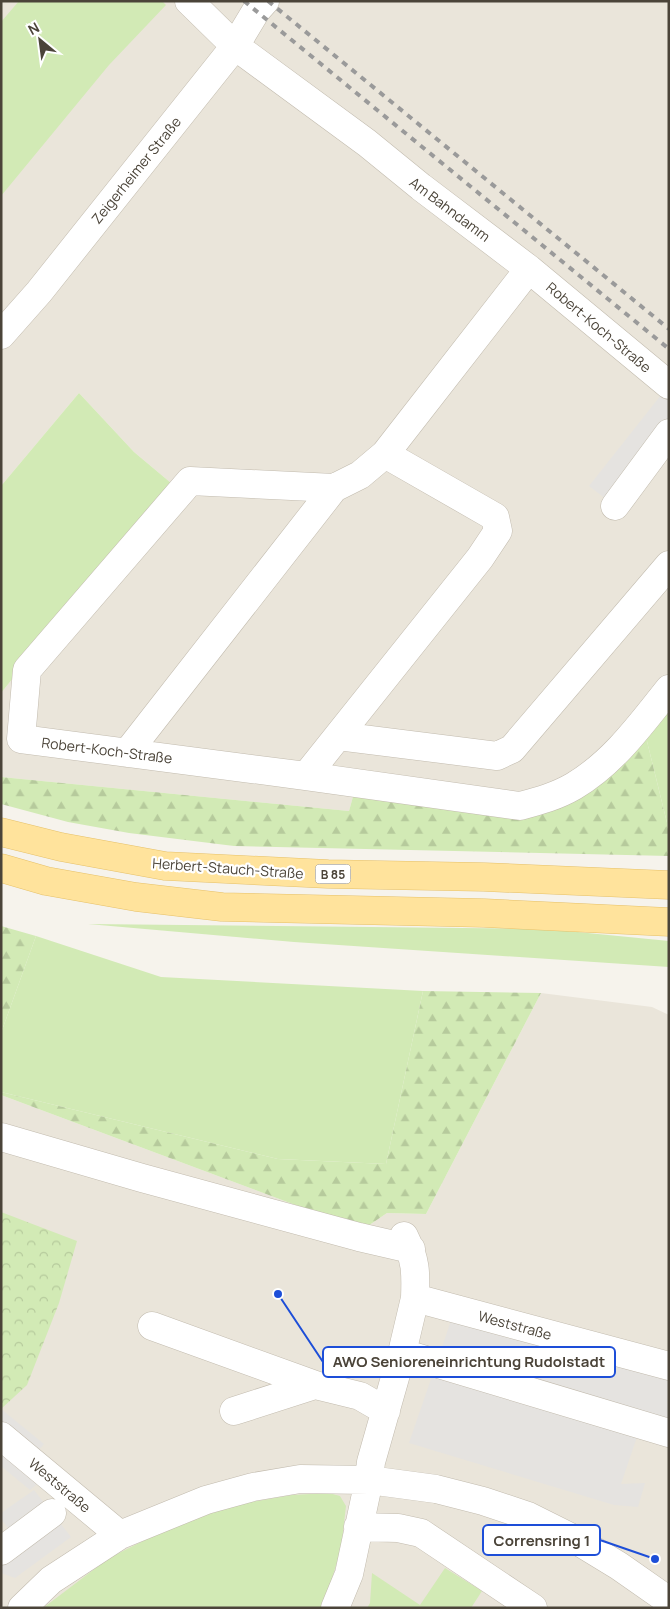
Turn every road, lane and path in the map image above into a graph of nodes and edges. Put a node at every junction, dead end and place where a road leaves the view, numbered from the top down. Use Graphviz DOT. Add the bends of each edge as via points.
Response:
graph roads {
  1 [pos="189,1"];
  2 [pos="265,1"];
  3 [pos="235,46"];
  4 [pos="529,269"];
  5 [pos="1,335"];
  6 [pos="669,385"];
  7 [pos="669,433"];
  8 [pos="385,454"];
  9 [pos="334,488"];
  10 [pos="615,506"];
  11 [pos="669,565"];
  12 [pos="669,689"];
  13 [pos="338,736"];
  14 [pos="127,753"];
  15 [pos="306,776"];
  16 [pos="1,832"];
  17 [pos="1,868"];
  18 [pos="669,885"];
  19 [pos="669,922"];
  20 [pos="1,1137"];
  21 [pos="415,1298"];
  22 [pos="152,1326"];
  23 [pos="402,1353"];
  24 [pos="669,1366"];
  25 [pos="315,1385"];
  26 [pos="386,1410"];
  27 [pos="234,1411"];
  28 [pos="669,1433"];
  29 [pos="1,1436"];
  30 [pos="369,1480"];
  31 [pos="52,1513"];
  32 [pos="358,1527"];
  33 [pos="120,1535"];
  34 [pos="1,1551"];
  35 [pos="669,1601"];
  36 [pos="22,1608"];
  37 [pos="335,1608"];
  38 [pos="533,1608"];
  1 -- 3 [label="street, Am Bahndamm"];
  2 -- 3 [label="street, Zeigerheimer Straße"];
  3 -- 4 [label="street, Am Bahndamm"];
  3 -- 5 [label="street, Zeigerheimer Straße"];
  4 -- 6 [label="street, Robert-Koch-Straße"];
  4 -- 8 [label="street"];
  7 -- 10 [label="street"];
  8 -- 9 [label="street, Robert-Koch-Straße" via="360,475"];
  8 -- 13 [label="street" via="494,516 498,531"];
  9 -- 14 [label="street"];
  9 -- 14 [label="street, Robert-Koch-Straße" via="190,481 27,670 20,739"];
  11 -- 13 [label="street" via="512,749 497,756"];
  12 -- 15 [label="street, Robert-Koch-Straße" via="634,734 603,765 574,786 545,800 520,806"];
  13 -- 15 [label="street"];
  14 -- 15 [label="street, Robert-Koch-Straße"];
  16 -- 18 [label="main road, Herbert-Stauch-Straße / B 85" via="61,848 165,866"];
  17 -- 19 [label="main road" via="46,881 222,907 484,913"];
  20 -- 21 [label="street" via="359,1237 407,1243 416,1267"];
  21 -- 23 [label="street"];
  21 -- 24 [label="street, Weststraße"];
  22 -- 25 [label="street"];
  23 -- 26 [label="street"];
  23 -- 28 [label="street"];
  25 -- 26 [label="street" via="360,1396"];
  25 -- 27 [label="street"];
  26 -- 30 [label="street"];
  29 -- 33 [label="street, Weststraße"];
  30 -- 32 [label="street"];
  30 -- 33 [label="street" via="300,1479 253,1488 206,1500"];
  30 -- 35 [label="street" via="436,1489 528,1516 578,1541"];
  31 -- 34 [label="street"];
  32 -- 37 [label="street" via="349,1574"];
  32 -- 38 [label="street" via="398,1528 421,1533"];
  33 -- 36 [label="street" via="51,1580"];
}
